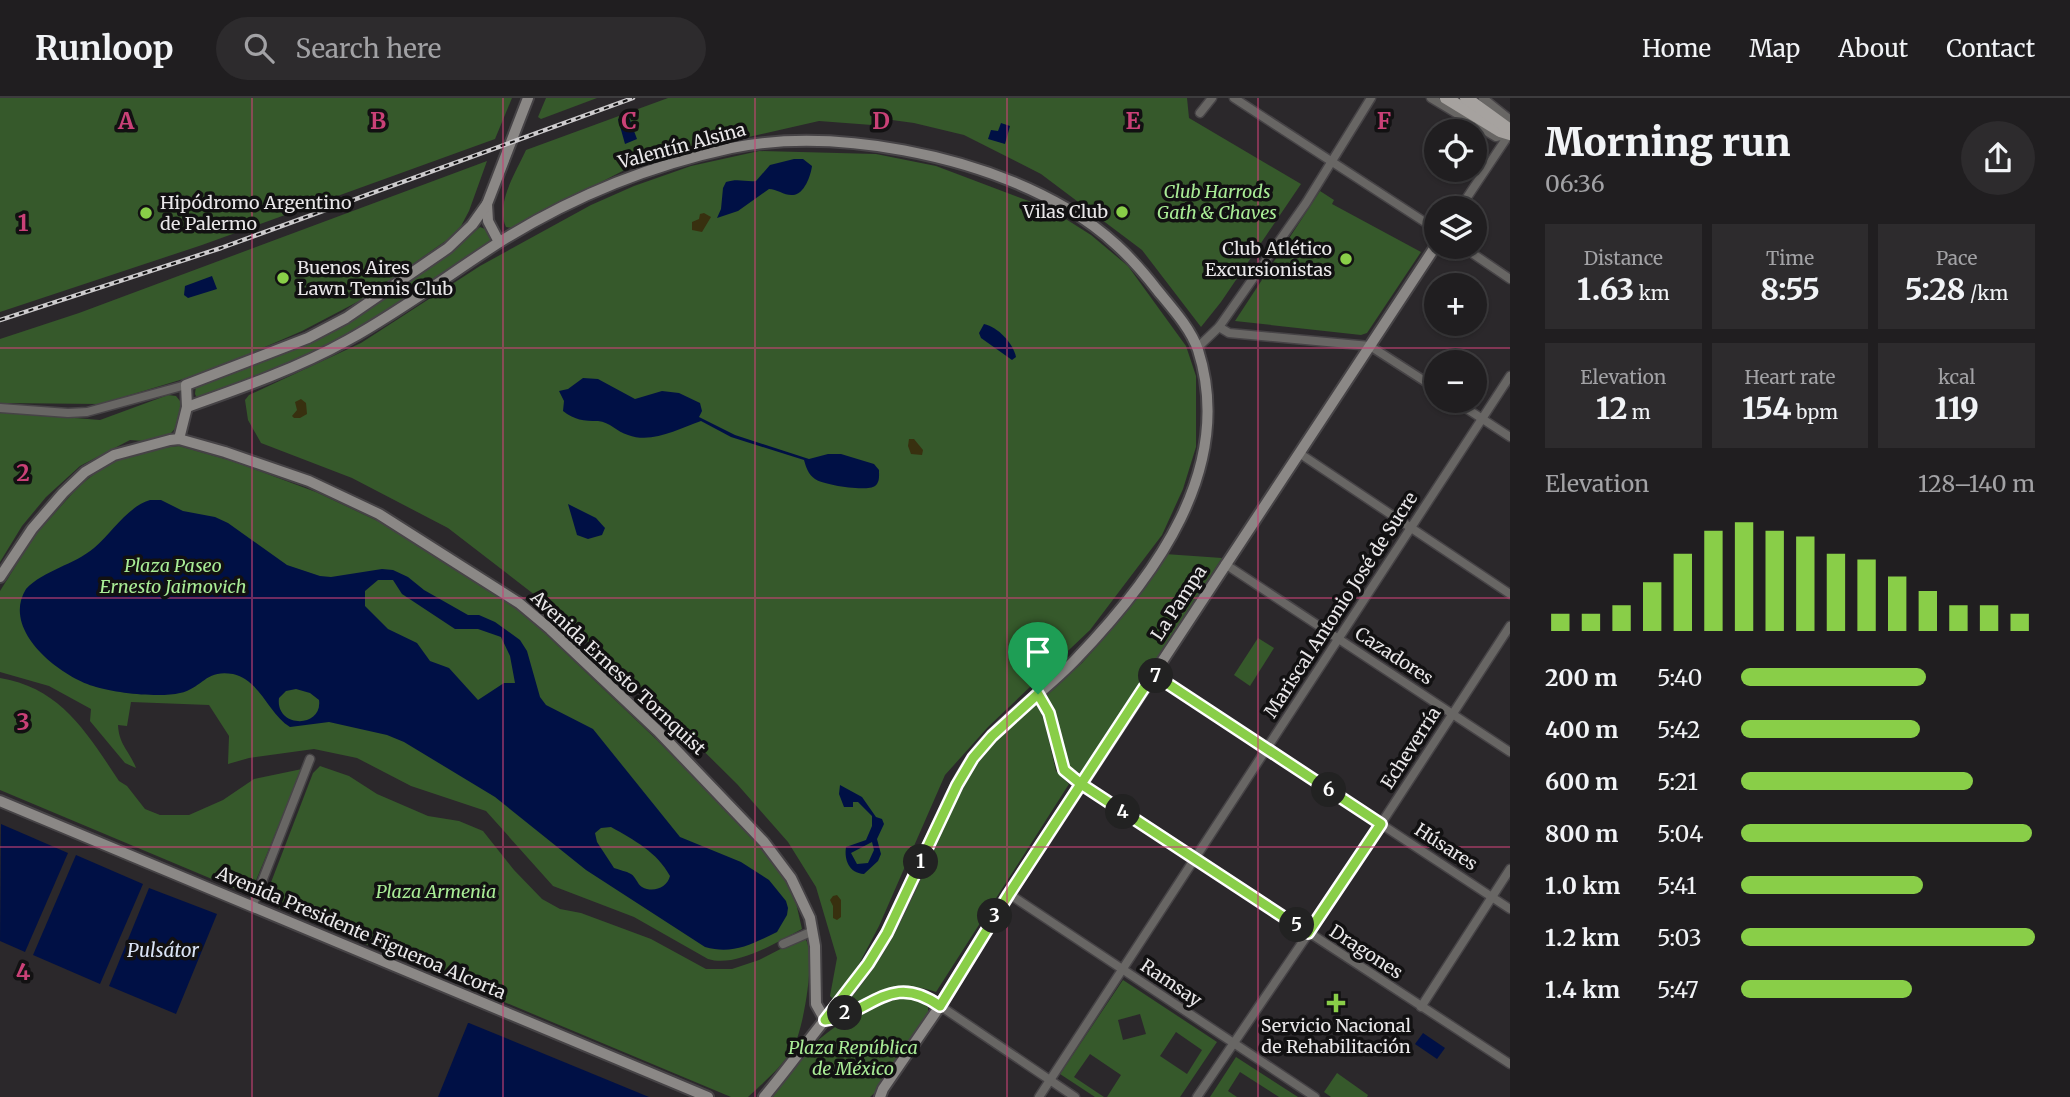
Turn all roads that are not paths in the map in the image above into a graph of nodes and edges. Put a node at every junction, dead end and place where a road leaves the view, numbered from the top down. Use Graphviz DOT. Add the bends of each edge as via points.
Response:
graph roads {
  1 [pos="528,98"];
  2 [pos="1212,98"];
  3 [pos="1234,98"];
  4 [pos="1371,98"];
  5 [pos="1431,98"];
  6 [pos="1446,98"];
  7 [pos="1466,98"];
  8 [pos="1483,98"];
  9 [pos="1200,113"];
  10 [pos="1510,133"];
  11 [pos="1332,161"];
  12 [pos="1468,196"];
  13 [pos="487,204"];
  14 [pos="1424,221"];
  15 [pos="472,225"];
  16 [pos="491,228"];
  17 [pos="499,242"];
  18 [pos="1427,259"];
  19 [pos="1481,259"];
  20 [pos="1510,279"];
  21 [pos="1219,327"];
  22 [pos="1370,346"];
  23 [pos="1197,348"];
  24 [pos="1510,376"];
  25 [pos="1424,381"];
  26 [pos="186,385"];
  27 [pos="187,407"];
  28 [pos="0,408"];
  29 [pos="1474,413"];
  30 [pos="1482,418"];
  31 [pos="1510,436"];
  32 [pos="179,439"];
  33 [pos="1298,453"];
  34 [pos="1410,528"];
  35 [pos="1225,564"];
  36 [pos="0,577"];
  37 [pos="1510,594"];
  38 [pos="1510,626"];
  39 [pos="1338,638"];
  40 [pos="1153,674"];
  41 [pos="1038,694"];
  42 [pos="1452,713"];
  43 [pos="1266,748"];
  44 [pos="1510,752"];
  45 [pos="310,759"];
  46 [pos="1081,784"];
  47 [pos="0,801"];
  48 [pos="1381,824"];
  49 [pos="1194,859"];
  50 [pos="1510,869"];
  51 [pos="1009,894"];
  52 [pos="1492,897"];
  53 [pos="252,907"];
  54 [pos="1510,909"];
  55 [pos="813,930"];
  56 [pos="1308,933"];
  57 [pos="783,944"];
  58 [pos="1122,969"];
  59 [pos="940,1006"];
  60 [pos="1421,1007"];
  61 [pos="825,1020"];
  62 [pos="1233,1043"];
  63 [pos="1510,1064"];
  64 [pos="1050,1080"];
  65 [pos="882,1093"];
  66 [pos="708,1097"];
  67 [pos="764,1097"];
  68 [pos="874,1097"];
  69 [pos="1039,1097"];
  70 [pos="1075,1097"];
  71 [pos="1198,1097"];
  72 [pos="1315,1097"];
  1 -- 13 [label="street"];
  2 -- 9 [label="street"];
  3 -- 11 [label="street"];
  4 -- 11 [label="street"];
  5 -- 10 [label="street" via="1496,137"];
  6 -- 10 [label="main road"];
  7 -- 10 [label="main road"];
  8 -- 10 [label="street" via="1508,118"];
  10 -- 12 [label="street"];
  11 -- 14 [label="street"];
  11 -- 21 [label="street"];
  13 -- 15 [label="street"];
  13 -- 16 [label="street"];
  15 -- 16 [label="street" via="483,223"];
  15 -- 26 [label="street" via="432,259 346,318 308,338"];
  16 -- 17 [label="street"];
  17 -- 23 [label="street, Valentín Alsina" via="628,177 726,149 790,141 898,149 976,169 1080,216 1128,254"];
  17 -- 27 [label="street, Valentín Alsina" via="349,340"];
  18 -- 22 [label="street, La Pampa"];
  19 -- 20 [label="street"];
  21 -- 22 [label="street" via="1229,332"];
  21 -- 23 [label="street"];
  22 -- 25 [label="street"];
  22 -- 33 [label="street, La Pampa"];
  23 -- 41 [label="street, Valentín Alsina" via="1207,427 1201,465 1187,506 1145,579 1078,657"];
  24 -- 30 [label="street, Mariscal Antonio José de Sucre"];
  26 -- 27 [label="street"];
  26 -- 28 [label="street" via="87,412"];
  27 -- 32 [label="street"];
  29 -- 30 [label="street"];
  30 -- 31 [label="street"];
  30 -- 34 [label="street, Mariscal Antonio José de Sucre"];
  32 -- 36 [label="street" via="114,455 85,472 32,529"];
  32 -- 55 [label="street, Avenida Ernesto Tornquist" via="338,494 379,514 519,603 658,732 764,842 798,890"];
  33 -- 34 [label="street"];
  33 -- 35 [label="street, La Pampa"];
  34 -- 37 [label="street"];
  34 -- 39 [label="street, Mariscal Antonio José de Sucre"];
  35 -- 39 [label="street, Cazadores"];
  35 -- 40 [label="street, La Pampa"];
  38 -- 42 [label="street, Echeverría"];
  39 -- 42 [label="street, Cazadores"];
  39 -- 43 [label="street, Mariscal Antonio José de Sucre"];
  40 -- 43 [label="street, Húsares"];
  40 -- 46 [label="street, La Pampa"];
  41 -- 46 [label="street, Dragones" via="1049,713 1064,770"];
  41 -- 61 [label="street, Valentín Alsina" via="973,758 887,933"];
  42 -- 44 [label="street, Cazadores"];
  42 -- 48 [label="street, Echeverría"];
  43 -- 48 [label="street, Húsares"];
  43 -- 49 [label="street, Mariscal Antonio José de Sucre"];
  45 -- 53 [label="street"];
  46 -- 49 [label="street, Dragones"];
  46 -- 51 [label="street, La Pampa"];
  47 -- 53 [label="street, Avenida Presidente Figueroa Alcorta"];
  48 -- 52 [label="street, Húsares"];
  48 -- 56 [label="street, Echeverría"];
  49 -- 56 [label="street, Dragones"];
  49 -- 58 [label="street, Mariscal Antonio José de Sucre"];
  50 -- 52 [label="street"];
  51 -- 58 [label="street, Ramsay"];
  51 -- 59 [label="street, La Pampa"];
  52 -- 54 [label="street, Húsares"];
  52 -- 60 [label="street"];
  53 -- 66 [label="street, Avenida Presidente Figueroa Alcorta"];
  55 -- 57 [label="street"];
  55 -- 61 [label="street, Avenida Ernesto Tornquist" via="816,1004"];
  56 -- 60 [label="street, Dragones"];
  56 -- 62 [label="street, Echeverría"];
  58 -- 62 [label="street, Ramsay"];
  58 -- 64 [label="street, Mariscal Antonio José de Sucre"];
  59 -- 61 [label="street" via="924,995 903,992"];
  59 -- 64 [label="street"];
  59 -- 65 [label="street, La Pampa"];
  60 -- 63 [label="street, Dragones"];
  61 -- 67 [label="street, Valentín Alsina"];
  62 -- 71 [label="street, Echeverría"];
  62 -- 72 [label="street, Ramsay"];
  64 -- 69 [label="street, Mariscal Antonio José de Sucre"];
  64 -- 70 [label="street"];
  65 -- 68 [label="street, La Pampa"];
}
